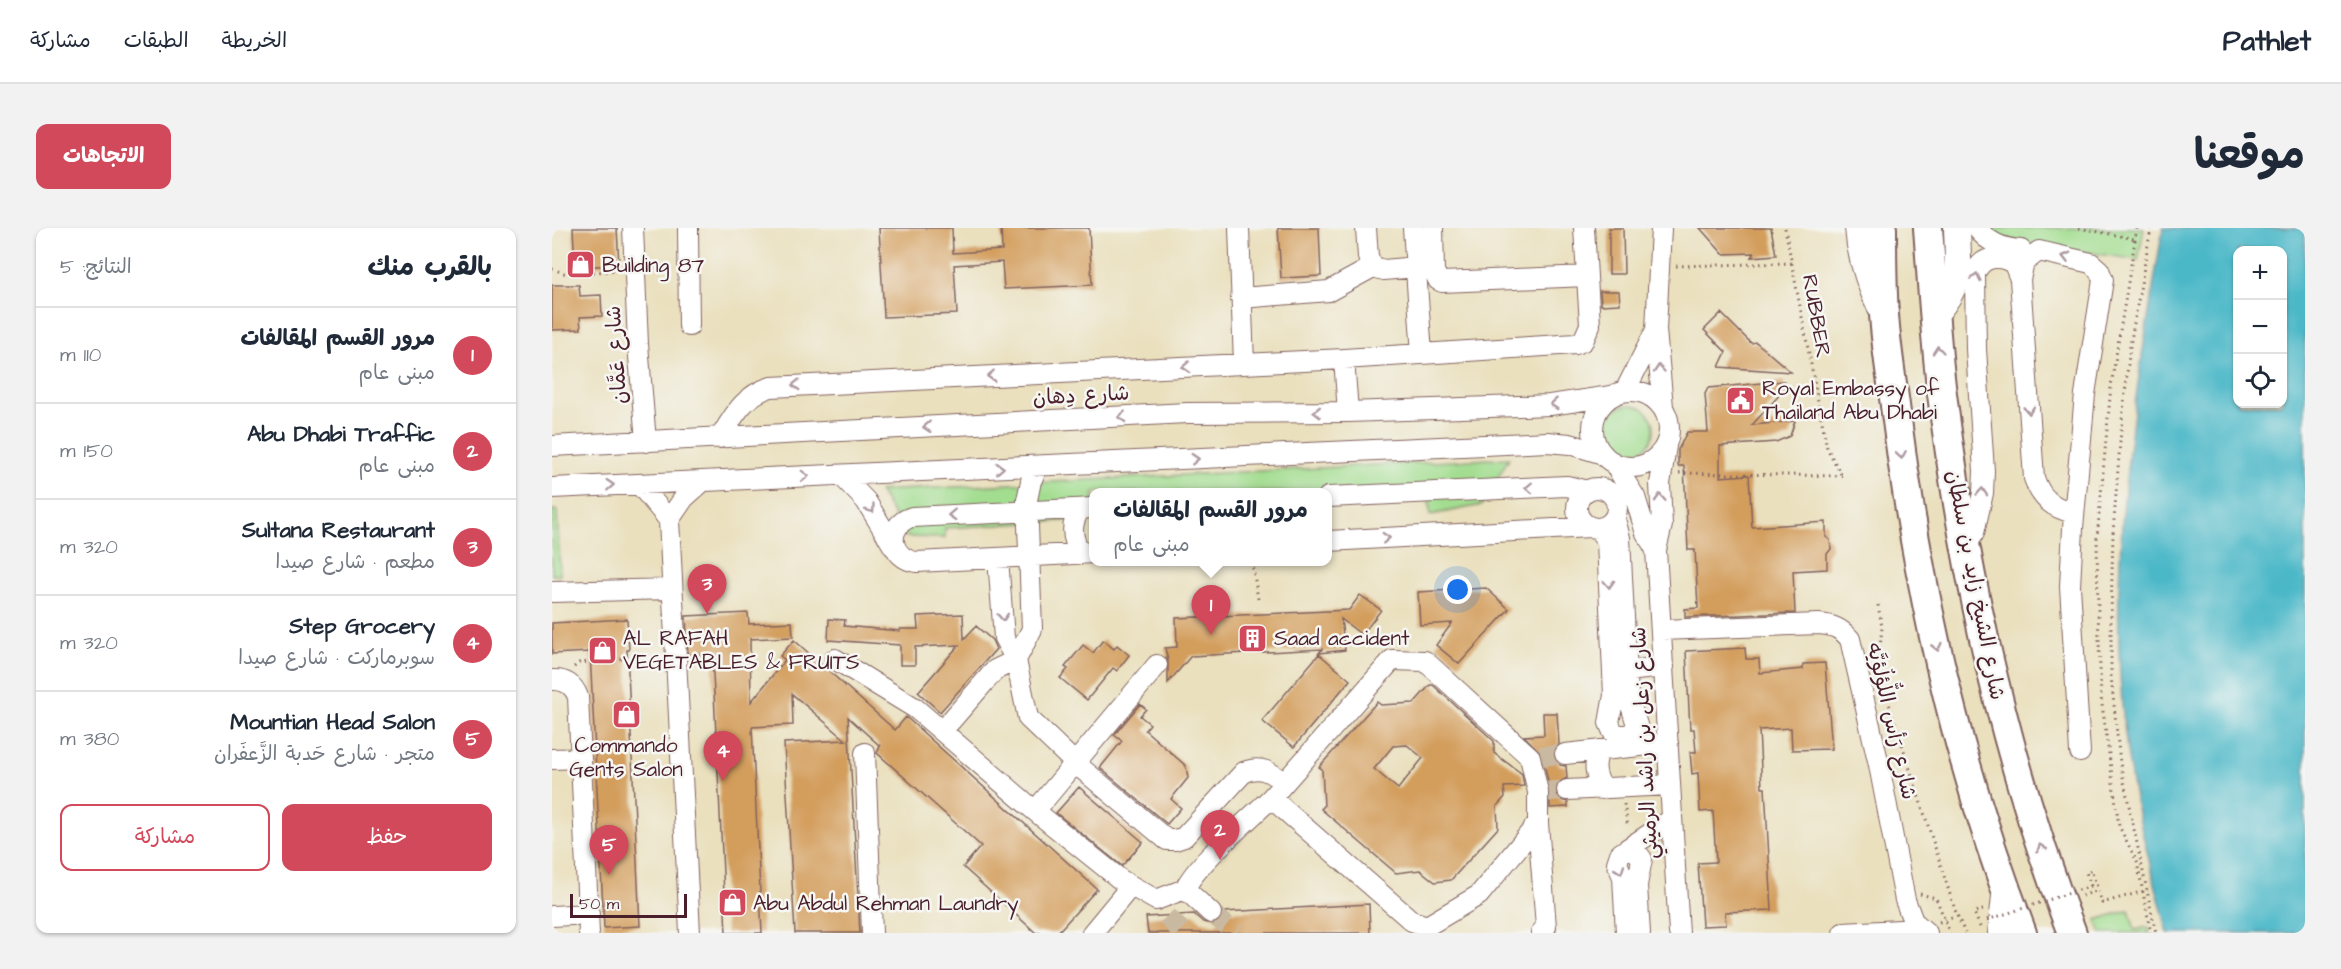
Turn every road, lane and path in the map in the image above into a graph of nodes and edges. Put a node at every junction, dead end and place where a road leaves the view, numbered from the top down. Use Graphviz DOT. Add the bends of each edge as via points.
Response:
graph roads {
  1 [pos="633,228"];
  2 [pos="688,228"];
  3 [pos="1239,228"];
  4 [pos="1366,228"];
  5 [pos="1413,228"];
  6 [pos="1433,228"];
  7 [pos="1584,228"];
  8 [pos="1661,228"];
  9 [pos="1785,228"];
  10 [pos="1858,228"];
  11 [pos="1882,228"];
  12 [pos="1928,228"];
  13 [pos="1957,228"];
  14 [pos="1977,228"];
  15 [pos="2079,228"];
  16 [pos="2137,228"];
  17 [pos="2151,228"];
  18 [pos="2135,239"];
  19 [pos="2038,251"];
  20 [pos="1792,263"];
  21 [pos="1373,267"];
  22 [pos="1416,267"];
  23 [pos="1659,267"];
  24 [pos="552,269"];
  25 [pos="635,271"];
  26 [pos="1587,276"];
  27 [pos="2020,279"];
  28 [pos="1241,298"];
  29 [pos="1884,313"];
  30 [pos="1935,314"];
  31 [pos="689,326"];
  32 [pos="1656,330"];
  33 [pos="1422,354"];
  34 [pos="1344,359"];
  35 [pos="1244,364"];
  36 [pos="1618,393"];
  37 [pos="1663,407"];
  38 [pos="1348,412"];
  39 [pos="720,438"];
  40 [pos="646,442"];
  41 [pos="552,446"];
  42 [pos="1666,446"];
  43 [pos="1608,458"];
  44 [pos="1038,466"];
  45 [pos="1661,473"];
  46 [pos="841,475"];
  47 [pos="703,481"];
  48 [pos="639,484"];
  49 [pos="552,488"];
  50 [pos="1587,491"];
  51 [pos="1332,497"];
  52 [pos="1087,509"];
  53 [pos="1027,512"];
  54 [pos="2074,513"];
  55 [pos="669,520"];
  56 [pos="1601,525"];
  57 [pos="1332,541"];
  58 [pos="1965,547"];
  59 [pos="894,548"];
  60 [pos="1656,550"];
  61 [pos="1088,554"];
  62 [pos="1028,557"];
  63 [pos="998,558"];
  64 [pos="1253,566"];
  65 [pos="672,589"];
  66 [pos="552,592"];
  67 [pos="1258,599"];
  68 [pos="1878,605"];
  69 [pos="1661,630"];
  70 [pos="650,656"];
  71 [pos="835,659"];
  72 [pos="1016,660"];
  73 [pos="1157,665"];
  74 [pos="1664,667"];
  75 [pos="1627,671"];
  76 [pos="559,681"];
  77 [pos="942,731"];
  78 [pos="1668,743"];
  79 [pos="1599,750"];
  80 [pos="2080,752"];
  81 [pos="865,753"];
  82 [pos="1565,754"];
  83 [pos="581,758"];
  84 [pos="552,759"];
  85 [pos="1075,763"];
  86 [pos="1284,783"];
  87 [pos="1670,785"];
  88 [pos="1612,788"];
  89 [pos="1567,790"];
  90 [pos="1271,798"];
  91 [pos="1035,811"];
  92 [pos="1672,819"];
  93 [pos="1538,823"];
  94 [pos="1629,848"];
  95 [pos="1130,887"];
  96 [pos="2006,887"];
  97 [pos="1185,889"];
  98 [pos="1904,889"];
  99 [pos="2098,890"];
  100 [pos="2148,890"];
  101 [pos="2142,892"];
  102 [pos="2060,904"];
  103 [pos="1211,913"];
  104 [pos="552,916"];
  105 [pos="589,924"];
  106 [pos="1410,926"];
  107 [pos="1994,926"];
  108 [pos="1924,931"];
  109 [pos="690,933"];
  110 [pos="872,933"];
  111 [pos="1092,933"];
  112 [pos="1541,933"];
  113 [pos="1626,933"];
  114 [pos="1640,933"];
  115 [pos="1678,933"];
  116 [pos="1843,933"];
  117 [pos="1950,933"];
  118 [pos="1965,933"];
  119 [pos="1983,933"];
  120 [pos="2022,933"];
  121 [pos="2072,933"];
  122 [pos="2151,933"];
  123 [pos="2156,933"];
  1 -- 25 [label="street, شارع عَمَّان"];
  2 -- 31 [label="street"];
  3 -- 28 [label="street"];
  4 -- 21 [label="street" via="1368,257"];
  5 -- 22 [label="street"];
  6 -- 26 [label="street" via="1434,271 1442,282"];
  7 -- 26 [label="street"];
  8 -- 23 [label="street"];
  9 -- 20 [label="path, RUBBER"];
  10 -- 29 [label="main road" via="1868,278"];
  11 -- 29 [label="highway"];
  12 -- 30 [label="highway, شارع الشيخ زايد بن سلطان"];
  13 -- 30 [label="main road" via="1957,280"];
  14 -- 19 [label="street" via="1993,242 2015,250"];
  15 -- 18 [label="path"];
  16 -- 18 [label="path"];
  17 -- 100 [label="path" via="2130,346 2121,430 2111,615 2111,676 2120,764"];
  18 -- 101 [label="path" via="2110,397 2097,538 2101,697 2119,826 2137,862"];
  19 -- 27 [label="street" via="2024,262"];
  54 -- 19 [label="street, one-way" via="2102,275 2091,263"];
  20 -- 23 [label="path"];
  20 -- 45 [label="path, RUBBER" via="1827,448 1842,476"];
  21 -- 22 [label="street"];
  21 -- 28 [label="street" via="1329,291"];
  22 -- 33 [label="street"];
  23 -- 32 [label="street"];
  24 -- 25 [label="path" via="564,273"];
  25 -- 40 [label="street, شارع عَمَّان"];
  26 -- 33 [label="street" via="1590,326 1583,341"];
  27 -- 54 [label="street, one-way" via="2034,478 2047,502"];
  58 -- 27 [label="street, one-way" via="1974,532 1984,471 1975,274 1987,260 2001,258 2014,264"];
  28 -- 35 [label="street"];
  29 -- 96 [label="highway, one-way" via="1910,510 1932,627 1967,763"];
  58 -- 30 [label="highway, شارع الشيخ زايد بن سلطان, one-way" via="1941,386"];
  32 -- 36 [label="street"];
  37 -- 32 [label="street, one-way"];
  33 -- 34 [label="street"];
  34 -- 35 [label="street"];
  34 -- 38 [label="street"];
  35 -- 39 [label="street, one-way" via="771,387 745,400"];
  36 -- 37 [label="street" via="1646,393"];
  36 -- 38 [label="street, شارع دِهان, one-way" via="1550,405"];
  36 -- 43 [label="street" via="1601,404 1595,416 1595,442"];
  37 -- 42 [label="street" via="1670,426"];
  38 -- 39 [label="street, شارع دِهان, one-way" via="1187,413"];
  39 -- 40 [label="street, شارع دِهان"];
  40 -- 41 [label="street, شارع دِهان"];
  42 -- 43 [label="street" via="1659,456 1637,467"];
  42 -- 45 [label="street, شارع زعل بن راشد الرميثي"];
  44 -- 43 [label="street, one-way" via="1547,442 1570,444"];
  43 -- 60 [label="street, شارع زعل بن راشد الرميثي" via="1629,484"];
  46 -- 44 [label="street, one-way"];
  44 -- 53 [label="street" via="1028,489"];
  60 -- 45 [label="street, شارع زعل بن راشد الرميثي, one-way" via="1662,525"];
  47 -- 46 [label="street, one-way"];
  46 -- 59 [label="street, one-way" via="866,501"];
  47 -- 48 [label="street"];
  47 -- 55 [label="street" via="684,498"];
  49 -- 48 [label="street, one-way"];
  48 -- 55 [label="street"];
  50 -- 51 [label="street, one-way" via="1568,486"];
  50 -- 56 [label="street" via="1581,495 1579,517"];
  50 -- 56 [label="street" via="1602,488 1617,504"];
  52 -- 53 [label="street"];
  52 -- 61 [label="street" via="1073,524 1073,532 1077,547"];
  53 -- 59 [label="street, one-way" via="912,517 896,528"];
  53 -- 62 [label="street"];
  54 -- 80 [label="street" via="2070,586"];
  55 -- 65 [label="street"];
  57 -- 56 [label="street, one-way"];
  56 -- 75 [label="street" via="1620,538"];
  56 -- 75 [label="street, one-way" via="1607,541 1614,695 1610,723 1614,732 1622,736 1632,733 1637,724 1628,696"];
  102 -- 58 [label="highway, شارع الشيخ زايد بن سلطان, one-way" via="2003,720"];
  59 -- 63 [label="street" via="903,559 917,562"];
  60 -- 69 [label="street, شارع زعل بن راشد الرميثي"];
  61 -- 62 [label="street"];
  62 -- 63 [label="street"];
  62 -- 72 [label="street" via="1032,629"];
  63 -- 72 [label="street, one-way" via="1004,638"];
  64 -- 67 [label="path"];
  65 -- 66 [label="street"];
  65 -- 109 [label="street"];
  68 -- 118 [label="path" via="1882,627 1878,669"];
  69 -- 74 [label="street, شارع زعل بن راشد الرميثي"];
  69 -- 98 [label="street, شارع رَأس اللُّؤلُؤيَّه" via="1819,624 1843,631 1854,651"];
  70 -- 76 [label="path" via="579,663"];
  71 -- 77 [label="street" via="915,708"];
  72 -- 77 [label="street" via="995,670"];
  72 -- 85 [label="street" via="1028,718"];
  73 -- 85 [label="street"];
  74 -- 75 [label="street"];
  74 -- 78 [label="street, شارع زعل بن راشد الرميثي"];
  76 -- 83 [label="street" via="576,690"];
  77 -- 91 [label="street"];
  78 -- 79 [label="street"];
  78 -- 87 [label="street, شارع زعل بن راشد الرميثي"];
  79 -- 82 [label="street"];
  79 -- 88 [label="street" via="1596,774"];
  81 -- 110 [label="street"];
  83 -- 84 [label="street"];
  83 -- 105 [label="street"];
  85 -- 86 [label="street" via="1167,840 1184,837 1244,772 1255,767 1269,771"];
  85 -- 91 [label="street"];
  86 -- 90 [label="street"];
  86 -- 93 [label="street" via="1392,660 1425,661 1535,757 1540,792"];
  87 -- 88 [label="street"];
  87 -- 92 [label="street, شارع زعل بن راشد الرميثي"];
  88 -- 89 [label="street"];
  88 -- 94 [label="path"];
  90 -- 97 [label="street" via="1188,880"];
  90 -- 106 [label="street"];
  91 -- 95 [label="street"];
  92 -- 94 [label="street"];
  92 -- 115 [label="street, شارع زعل بن راشد الرميثي"];
  93 -- 106 [label="street" via="1479,895 1427,926"];
  93 -- 112 [label="street" via="1546,927"];
  94 -- 113 [label="street, one-way" via="1620,854 1617,863 1623,877"];
  94 -- 114 [label="street" via="1642,859 1637,885"];
  95 -- 97 [label="street" via="1162,908"];
  95 -- 111 [label="street"];
  96 -- 107 [label="main road"];
  96 -- 120 [label="highway"];
  97 -- 103 [label="street"];
  98 -- 108 [label="street, شارع رَأس اللُّؤلُؤيَّه" via="1909,913"];
  98 -- 117 [label="path" via="1936,898"];
  99 -- 101 [label="path" via="2102,903"];
  99 -- 102 [label="path"];
  99 -- 107 [label="path, bridge" via="2091,870 2086,872 2091,886"];
  100 -- 101 [label="path"];
  100 -- 123 [label="path"];
  101 -- 122 [label="path"];
  102 -- 121 [label="highway, شارع الشيخ زايد بن سلطان"];
  104 -- 105 [label="street"];
  107 -- 119 [label="path" via="1983,908 1974,912"];
  108 -- 116 [label="street, شارع رَأس اللُّؤلُؤيَّه"];
}
